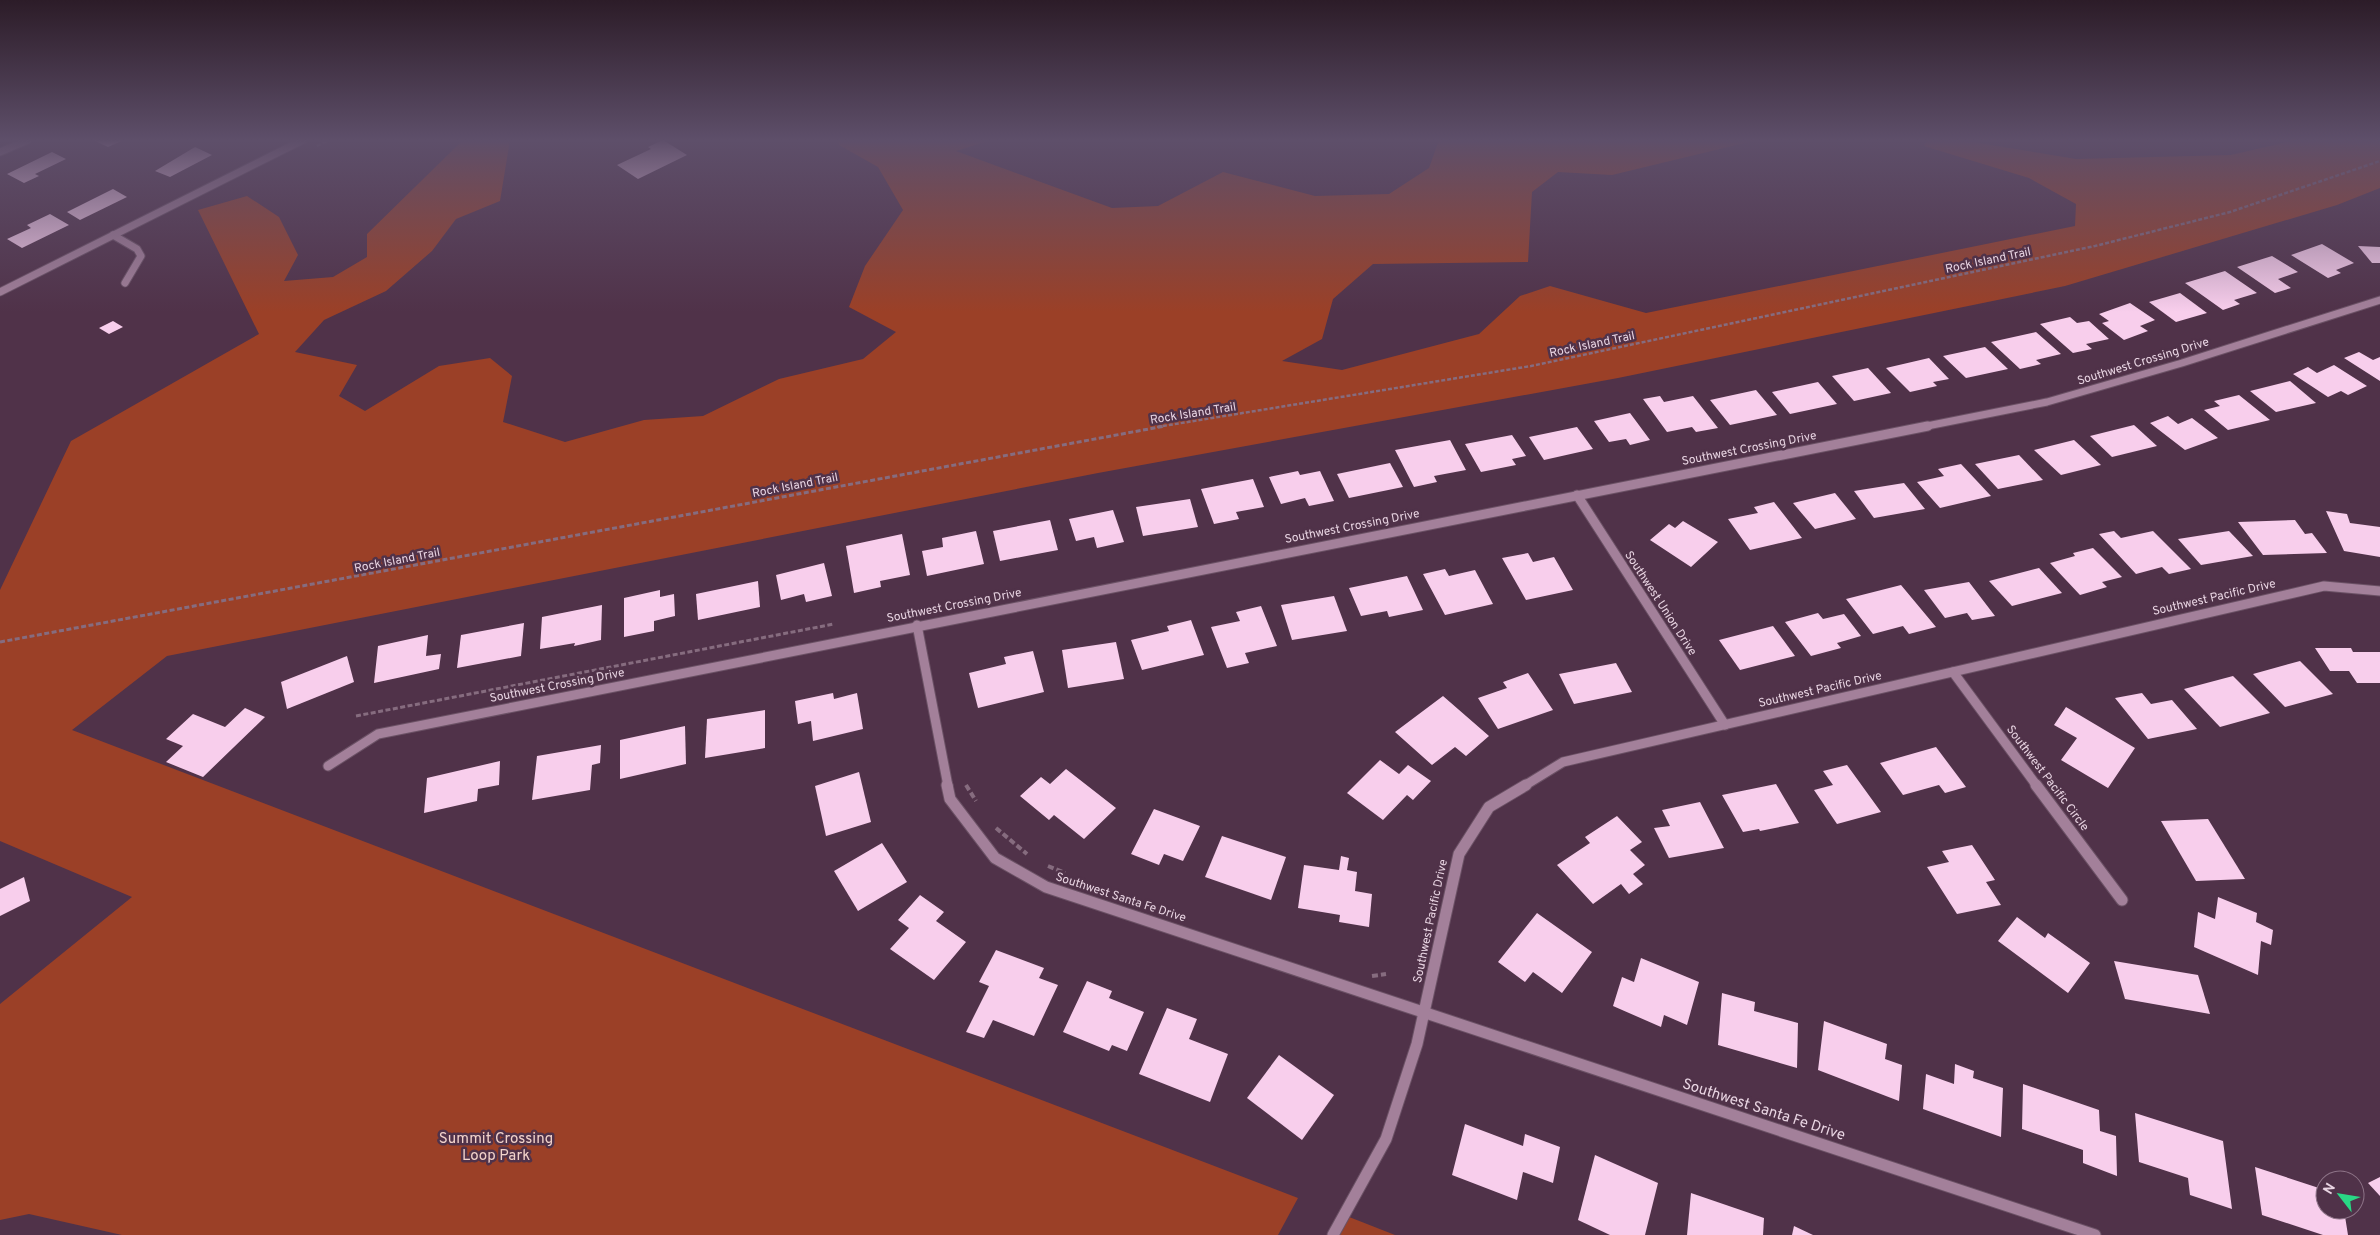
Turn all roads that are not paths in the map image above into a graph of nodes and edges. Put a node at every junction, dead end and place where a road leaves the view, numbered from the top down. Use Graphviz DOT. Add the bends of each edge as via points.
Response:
graph roads {
  1 [pos="188,198"];
  2 [pos="113,235"];
  3 [pos="125,283"];
  4 [pos="0,292"];
  5 [pos="2380,300"];
  6 [pos="1577,495"];
  7 [pos="2380,591"];
  8 [pos="917,625"];
  9 [pos="1953,672"];
  10 [pos="1725,725"];
  11 [pos="328,766"];
  12 [pos="2122,900"];
  13 [pos="1424,1012"];
  14 [pos="1333,1235"];
  15 [pos="2095,1235"];
  1 -- 2 [label="street"];
  2 -- 3 [label="street" via="137,249 141,256"];
  2 -- 4 [label="street"];
  5 -- 6 [label="street, Southwest Crossing Drive" via="2047,402"];
  6 -- 8 [label="street, Southwest Crossing Drive"];
  6 -- 10 [label="street, Southwest Union Drive"];
  7 -- 9 [label="street, Southwest Pacific Drive" via="2324,586"];
  8 -- 11 [label="street, Southwest Crossing Drive" via="378,734"];
  8 -- 13 [label="street, Southwest Santa Fe Drive" via="950,799 994,858 1046,887"];
  9 -- 10 [label="street, Southwest Pacific Drive"];
  9 -- 12 [label="street, Southwest Pacific Circle"];
  10 -- 13 [label="street, Southwest Pacific Drive" via="1563,762 1489,807 1459,854"];
  13 -- 14 [label="street" via="1386,1139"];
  13 -- 15 [label="street, Southwest Santa Fe Drive"];
}
